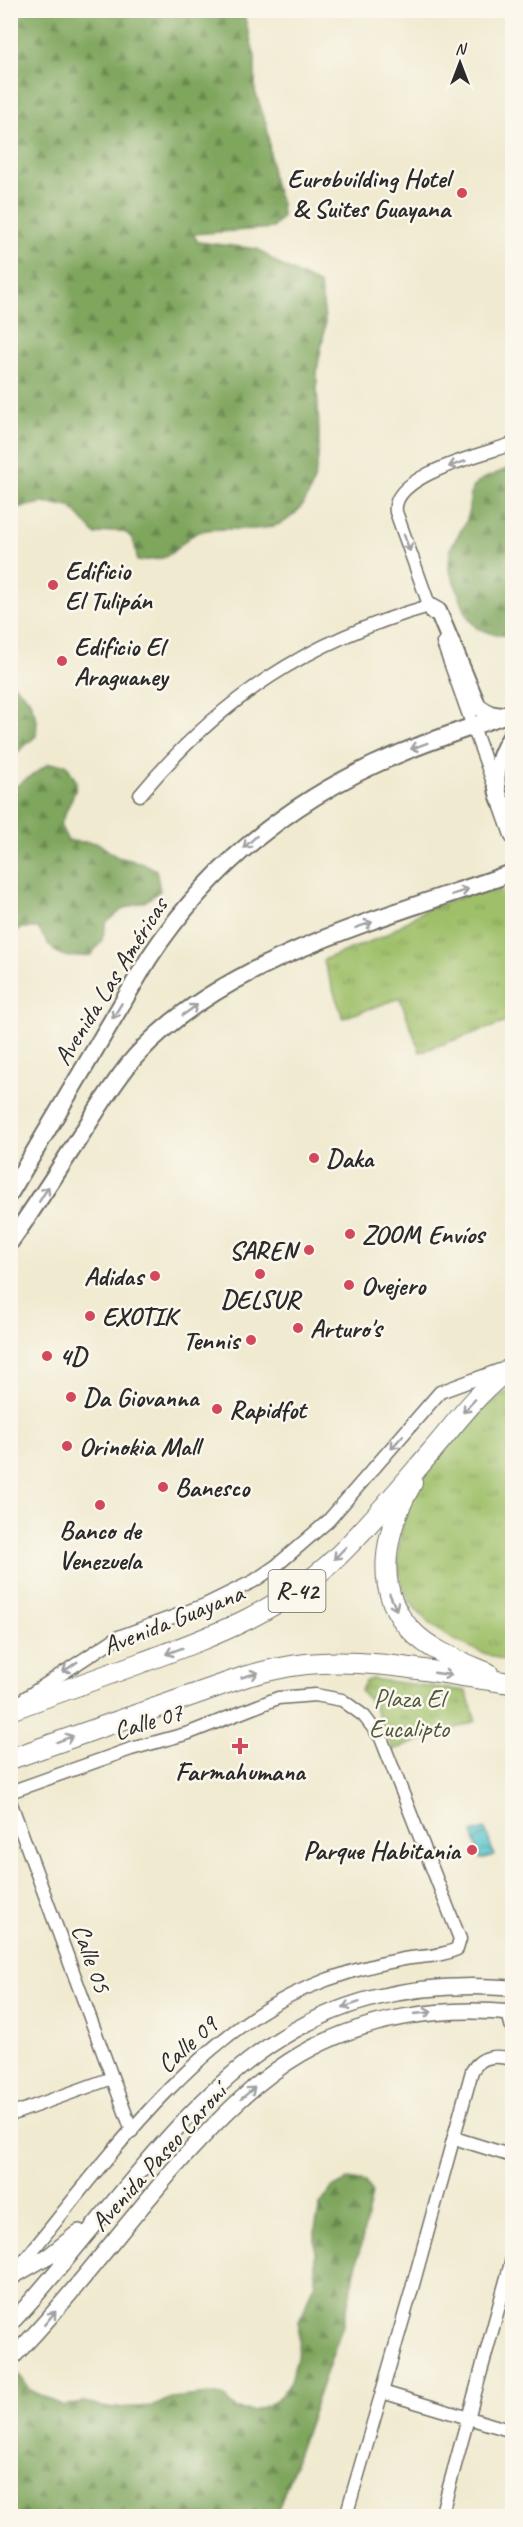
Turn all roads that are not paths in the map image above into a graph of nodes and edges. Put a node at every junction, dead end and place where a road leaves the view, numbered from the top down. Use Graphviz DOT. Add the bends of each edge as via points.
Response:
graph roads {
  1 [pos="513,444"];
  2 [pos="429,606"];
  3 [pos="507,714"];
  4 [pos="474,726"];
  5 [pos="513,735"];
  6 [pos="140,795"];
  7 [pos="498,798"];
  8 [pos="513,816"];
  9 [pos="513,838"];
  10 [pos="513,873"];
  11 [pos="10,1192"];
  12 [pos="10,1242"];
  13 [pos="513,1366"];
  14 [pos="432,1451"];
  15 [pos="513,1682"];
  16 [pos="10,1709"];
  17 [pos="10,1759"];
  18 [pos="10,1792"];
  19 [pos="10,1801"];
  20 [pos="460,1945"];
  21 [pos="513,1988"];
  22 [pos="511,2018"];
  23 [pos="513,2059"];
  24 [pos="112,2078"];
  25 [pos="10,2115"];
  26 [pos="132,2131"];
  27 [pos="454,2138"];
  28 [pos="513,2156"];
  29 [pos="109,2207"];
  30 [pos="513,2259"];
  31 [pos="10,2278"];
  32 [pos="10,2324"];
  33 [pos="10,2360"];
  34 [pos="382,2391"];
  35 [pos="468,2419"];
  36 [pos="513,2431"];
  37 [pos="346,2517"];
  38 [pos="441,2517"];
  1 -- 2 [label="street, one-way" via="422,476 396,499 396,512"];
  2 -- 3 [label="main road" via="438,611 478,707 489,714"];
  2 -- 4 [label="street"];
  2 -- 6 [label="street" via="339,639 253,687 193,737"];
  3 -- 4 [label="main road, Avenida Las Américas"];
  4 -- 7 [label="street"];
  4 -- 11 [label="main road, Avenida Las Américas, one-way" via="401,753 321,793 265,830 215,874 167,930"];
  5 -- 7 [label="main road" via="500,761"];
  7 -- 8 [label="main road"];
  7 -- 9 [label="street"];
  12 -- 10 [label="main road, one-way" via="122,1073 183,1014 234,981 294,952"];
  13 -- 14 [label="main road, Avenida Guayana / R-42, one-way" via="478,1396"];
  13 -- 16 [label="street, one-way" via="440,1392 328,1521 276,1566 205,1605 116,1638"];
  14 -- 15 [label="main road, one-way" via="410,1486 391,1532 386,1569 392,1601 411,1631 426,1642 449,1656"];
  14 -- 16 [label="main road, Avenida Guayana / R-42, one-way" via="338,1556 279,1603 213,1636"];
  17 -- 15 [label="main road, one-way" via="277,1668 369,1664"];
  18 -- 20 [label="street, Calle 07" via="189,1733 278,1698 329,1696 342,1700 364,1716 381,1738 458,1931"];
  19 -- 24 [label="street, Calle 05"];
  20 -- 26 [label="street, Calle 09" via="441,1955 404,1959 336,1976 272,2006 215,2047 172,2086"];
  21 -- 29 [label="street, Avenida Paseo Caroní, one-way" via="476,1985 410,1990 347,2006 288,2032 261,2049 201,2102"];
  33 -- 22 [label="street, Avenida Paseo Caroní, one-way" via="41,2329 213,2125 276,2070 326,2041 383,2021 476,2010"];
  23 -- 27 [label="street" via="495,2056 474,2067"];
  24 -- 25 [label="street"];
  24 -- 26 [label="street, Calle 05"];
  26 -- 31 [label="street, Calle 09"];
  27 -- 28 [label="street"];
  27 -- 34 [label="street"];
  29 -- 31 [label="street" via="70,2240"];
  29 -- 32 [label="street, Avenida Paseo Caroní"];
  30 -- 35 [label="street"];
  34 -- 35 [label="street"];
  34 -- 37 [label="street"];
  35 -- 36 [label="street"];
  35 -- 38 [label="street"];
}
